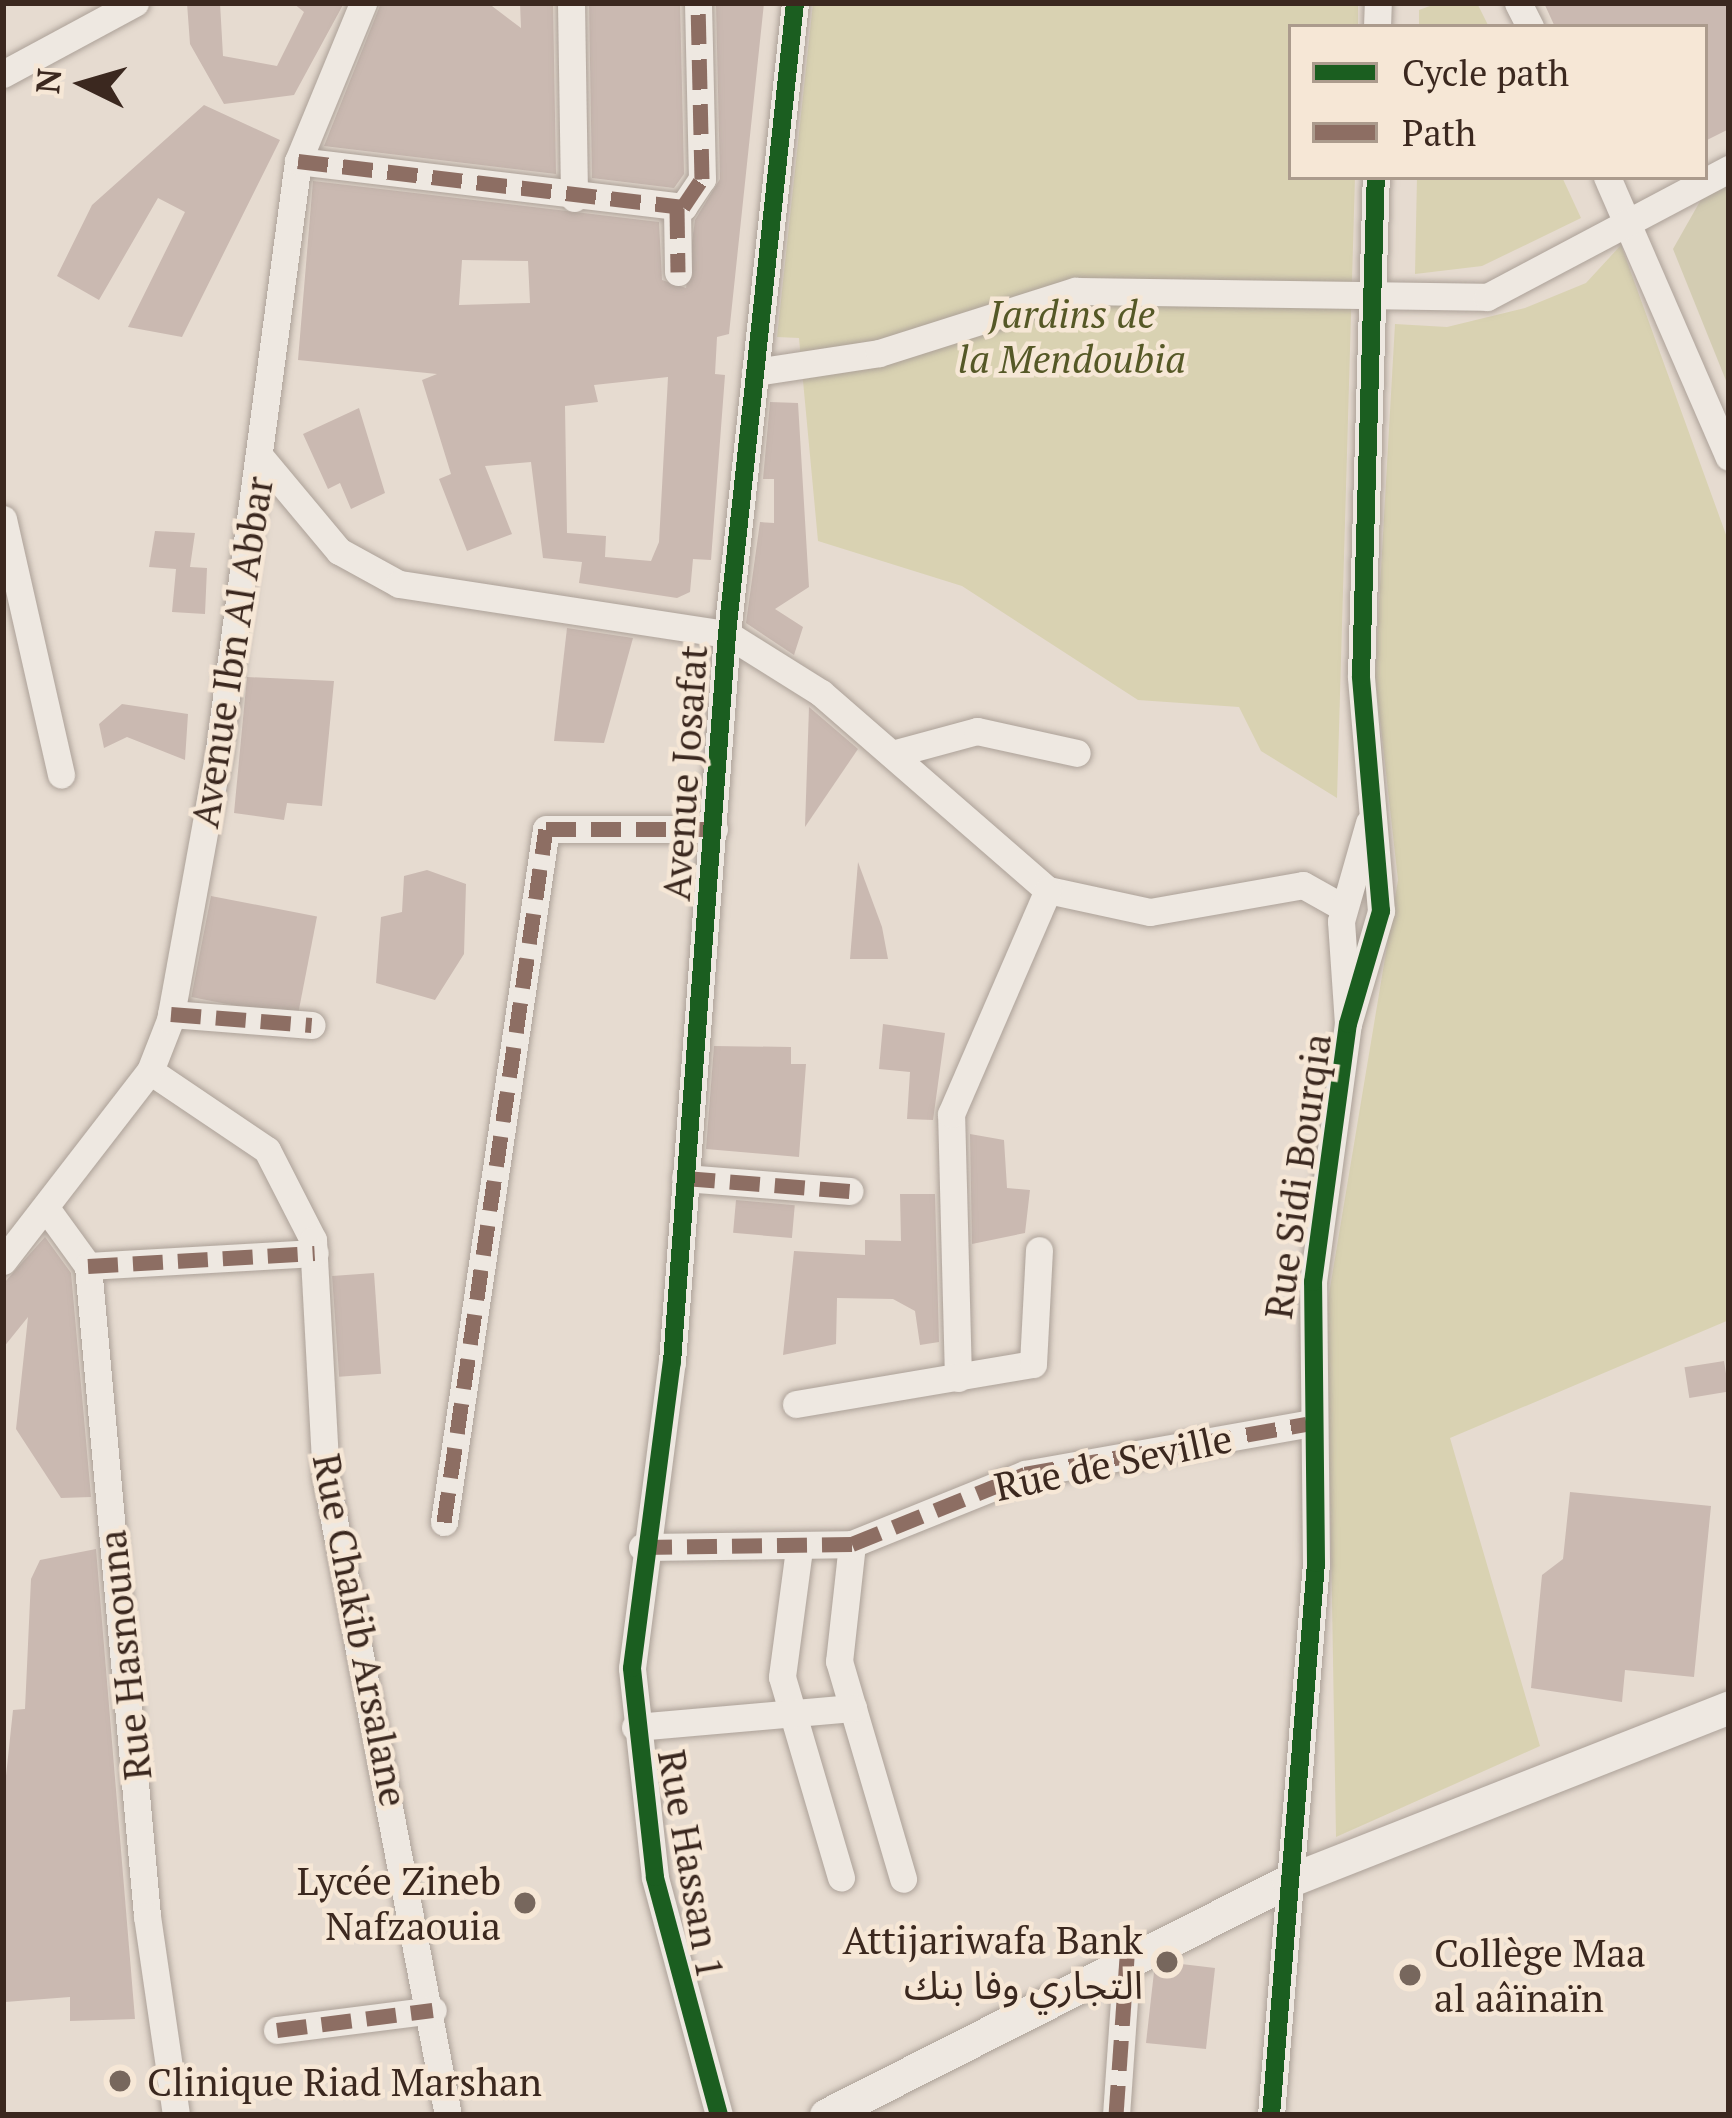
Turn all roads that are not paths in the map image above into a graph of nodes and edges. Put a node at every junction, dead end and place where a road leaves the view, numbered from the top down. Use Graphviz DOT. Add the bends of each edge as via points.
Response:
graph roads {
  1 [pos="135,3"];
  2 [pos="363,3"];
  3 [pos="571,3"];
  4 [pos="698,3"];
  5 [pos="795,3"];
  6 [pos="3,74"];
  7 [pos="298,161"];
  8 [pos="1376,180"];
  9 [pos="1609,180"];
  10 [pos="1707,180"];
  11 [pos="574,198"];
  12 [pos="677,208"];
  13 [pos="1629,218"];
  14 [pos="678,272"];
  15 [pos="1376,300"];
  16 [pos="755,372"];
  17 [pos="1729,457"];
  18 [pos="262,459"];
  19 [pos="3,519"];
  20 [pos="727,634"];
  21 [pos="1077,753"];
  22 [pos="892,754"];
  23 [pos="61,774"];
  24 [pos="1371,818"];
  25 [pos="714,829"];
  26 [pos="1048,890"];
  27 [pos="1344,908"];
  28 [pos="171,1014"];
  29 [pos="1348,1024"];
  30 [pos="312,1025"];
  31 [pos="149,1071"];
  32 [pos="685,1178"];
  33 [pos="849,1191"];
  34 [pos="46,1208"];
  35 [pos="1040,1250"];
  36 [pos="316,1253"];
  37 [pos="3,1262"];
  38 [pos="88,1266"];
  39 [pos="958,1378"];
  40 [pos="796,1404"];
  41 [pos="1307,1424"];
  42 [pos="444,1522"];
  43 [pos="852,1544"];
  44 [pos="642,1547"];
  45 [pos="799,1549"];
  46 [pos="1729,1707"];
  47 [pos="853,1708"];
  48 [pos="793,1716"];
  49 [pos="635,1727"];
  50 [pos="842,1877"];
  51 [pos="903,1879"];
  52 [pos="1288,1881"];
  53 [pos="1127,1957"];
  54 [pos="433,2010"];
  55 [pos="277,2030"];
  56 [pos="176,2115"];
  57 [pos="448,2115"];
  58 [pos="719,2115"];
  59 [pos="826,2115"];
  60 [pos="1116,2115"];
  61 [pos="1270,2115"];
  1 -- 6 [label="street"];
  2 -- 7 [label="street, Avenue Ibn Al Abbar"];
  3 -- 11 [label="street"];
  4 -- 12 [label="street" via="701,183"];
  5 -- 16 [label="street, Avenue Josafat"];
  7 -- 11 [label="street"];
  7 -- 18 [label="street, Avenue Ibn Al Abbar"];
  8 -- 15 [label="street, Rue Sidi Bourqia"];
  9 -- 13 [label="street"];
  10 -- 13 [label="street"];
  11 -- 12 [label="street"];
  12 -- 14 [label="street"];
  13 -- 15 [label="street" via="1487,297"];
  13 -- 17 [label="street"];
  15 -- 16 [label="street" via="1075,291 879,353"];
  15 -- 24 [label="street, Rue Sidi Bourqia" via="1361,676"];
  16 -- 20 [label="street, Avenue Josafat"];
  18 -- 20 [label="street" via="339,551 399,584"];
  18 -- 28 [label="street, Avenue Ibn Al Abbar"];
  19 -- 23 [label="street"];
  20 -- 22 [label="street"];
  20 -- 25 [label="street, Avenue Josafat"];
  21 -- 22 [label="street" via="977,731"];
  22 -- 26 [label="street"];
  24 -- 27 [label="street, Rue Sidi Bourqia"];
  24 -- 29 [label="street, Rue Sidi Bourqia" via="1381,911"];
  25 -- 32 [label="street, Avenue Josafat"];
  25 -- 42 [label="street" via="546,829"];
  26 -- 27 [label="street" via="1150,912 1303,885"];
  26 -- 39 [label="street" via="951,1114"];
  27 -- 29 [label="street, Rue Sidi Bourqia"];
  28 -- 30 [label="street"];
  28 -- 31 [label="street, Avenue Ibn Al Abbar"];
  29 -- 41 [label="street, Rue Sidi Bourqia" via="1312,1282"];
  31 -- 34 [label="street, Avenue Ibn Al Abbar"];
  31 -- 36 [label="street, Rue Chakib Arsalane" via="267,1150"];
  32 -- 33 [label="street"];
  32 -- 44 [label="street, Avenue Josafat" via="672,1362"];
  34 -- 37 [label="street, Avenue Ibn Al Abbar"];
  34 -- 38 [label="street"];
  35 -- 39 [label="street" via="1037,1360"];
  36 -- 38 [label="street"];
  36 -- 54 [label="street, Rue Chakib Arsalane" via="326,1478"];
  38 -- 56 [label="street, Rue Hasnouna" via="147,1916"];
  39 -- 40 [label="street"];
  41 -- 43 [label="street, Rue de Seville" via="1025,1474"];
  41 -- 52 [label="street, Rue Sidi Bourqia" via="1316,1563"];
  43 -- 45 [label="street, Rue de Seville"];
  43 -- 47 [label="street" via="838,1653"];
  44 -- 45 [label="street, Rue de Seville"];
  44 -- 49 [label="street, Rue Hassan 1"];
  45 -- 48 [label="street" via="782,1677"];
  46 -- 52 [label="street"];
  47 -- 48 [label="street"];
  47 -- 51 [label="street"];
  48 -- 49 [label="street"];
  48 -- 50 [label="street"];
  49 -- 58 [label="street, Rue Hassan 1" via="655,1877"];
  52 -- 53 [label="street"];
  52 -- 61 [label="street, Rue Sidi Bourqia"];
  53 -- 59 [label="street"];
  53 -- 60 [label="street"];
  54 -- 55 [label="street"];
  54 -- 57 [label="street, Rue Chakib Arsalane"];
}
